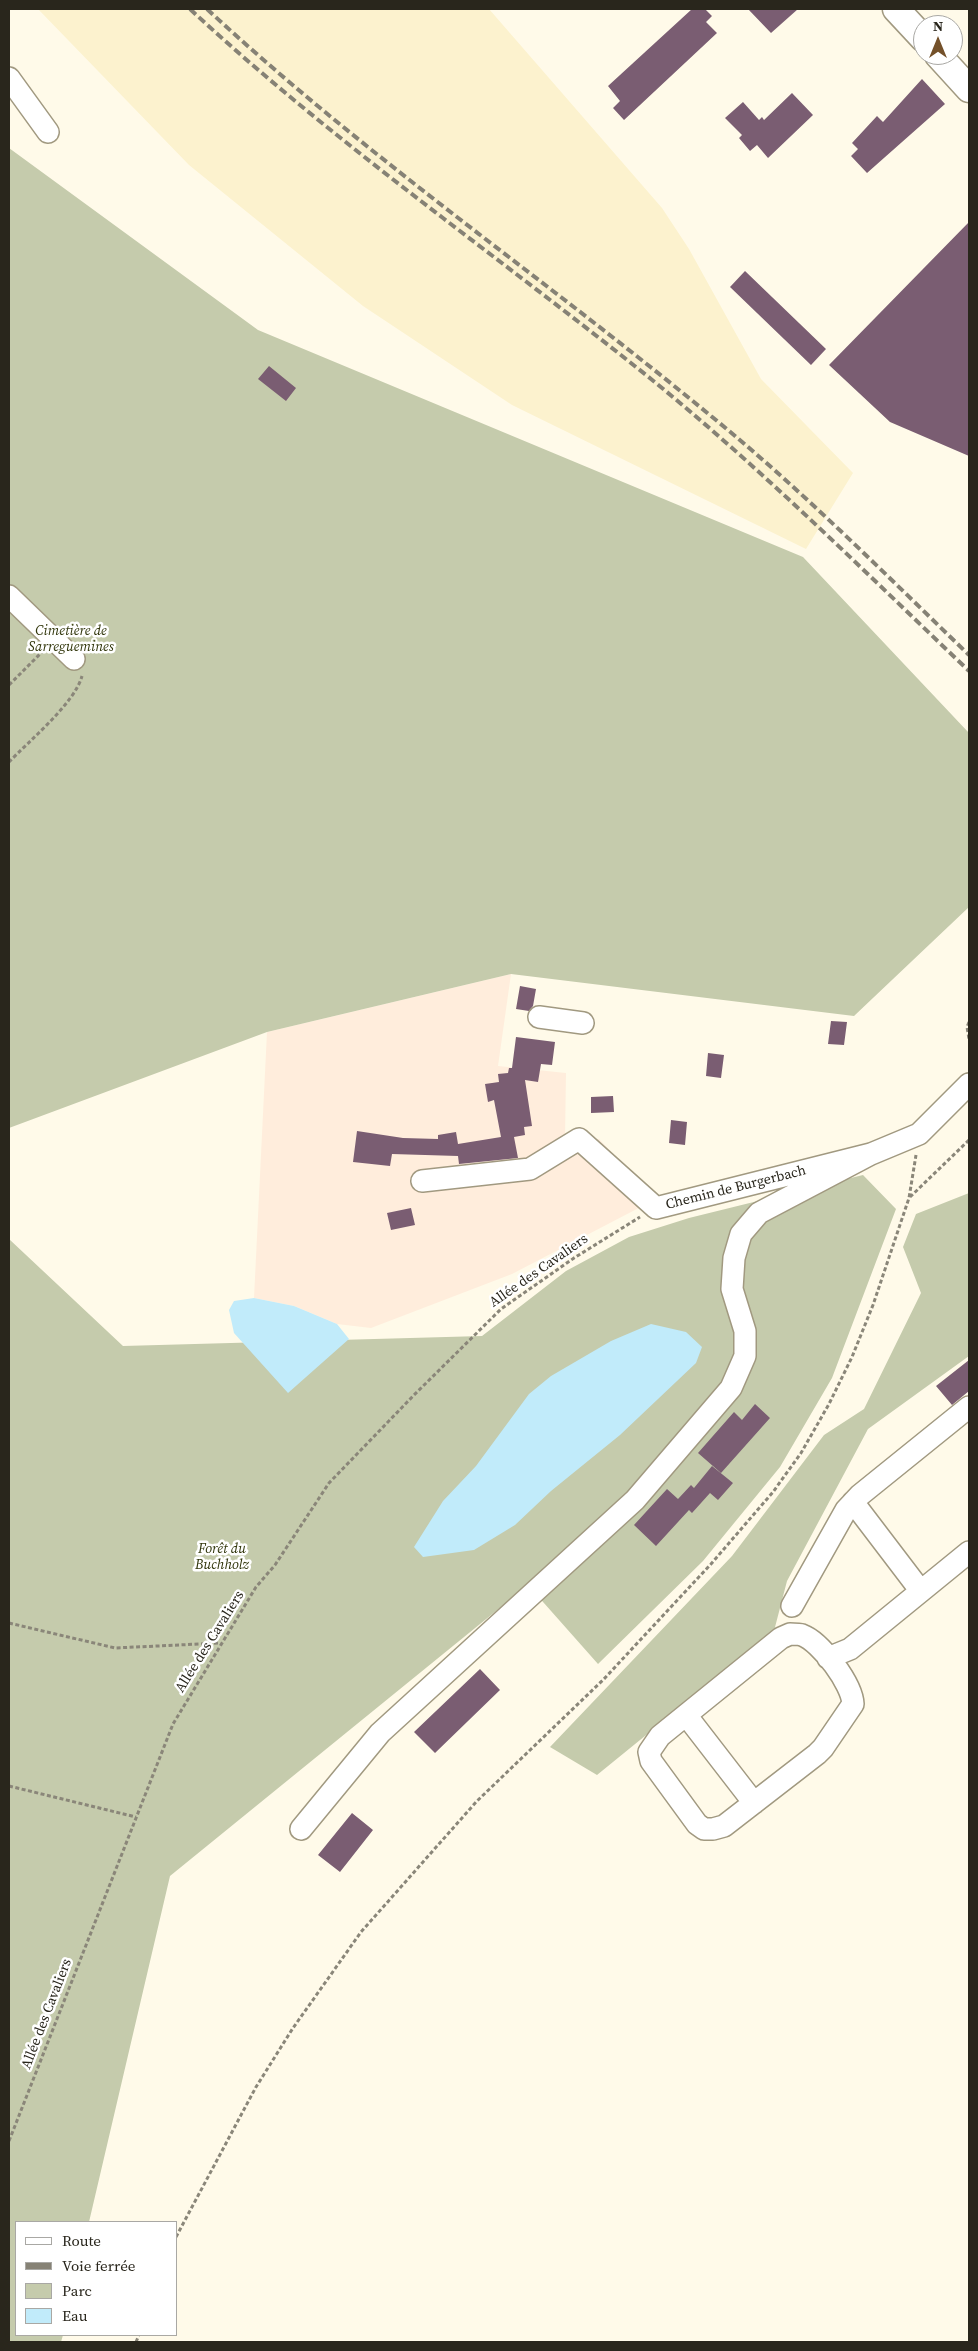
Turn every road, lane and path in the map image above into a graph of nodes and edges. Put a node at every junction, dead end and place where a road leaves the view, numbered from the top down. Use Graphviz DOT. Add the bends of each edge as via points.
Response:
graph roads {
  1 [pos="896,9"];
  2 [pos="913,27"];
  3 [pos="947,65"];
  4 [pos="9,78"];
  5 [pos="969,89"];
  6 [pos="48,132"];
  7 [pos="9,596"];
  8 [pos="54,639"];
  9 [pos="74,659"];
  10 [pos="9,685"];
  11 [pos="9,762"];
  12 [pos="539,1017"];
  13 [pos="969,1022"];
  14 [pos="583,1023"];
  15 [pos="969,1039"];
  16 [pos="969,1084"];
  17 [pos="919,1134"];
  18 [pos="969,1140"];
  19 [pos="871,1154"];
  20 [pos="422,1181"];
  21 [pos="909,1198"];
  22 [pos="656,1208"];
  23 [pos="969,1407"];
  24 [pos="853,1502"];
  25 [pos="969,1552"];
  26 [pos="920,1590"];
  27 [pos="792,1606"];
  28 [pos="9,1623"];
  29 [pos="221,1643"];
  30 [pos="828,1658"];
  31 [pos="686,1715"];
  32 [pos="9,1786"];
  33 [pos="754,1803"];
  34 [pos="136,1817"];
  35 [pos="301,1829"];
  36 [pos="9,2141"];
  37 [pos="178,2232"];
  1 -- 2 [label="main road"];
  3 -- 5 [label="main road"];
  4 -- 6 [label="street"];
  7 -- 8 [label="street"];
  8 -- 9 [label="street"];
  8 -- 10 [label="path"];
  9 -- 11 [label="path" via="79,661 83,677 76,689"];
  12 -- 14 [label="street"];
  13 -- 15 [label="path"];
  16 -- 17 [label="street, Chemin de Burgerbach"];
  17 -- 19 [label="street, Chemin de Burgerbach"];
  17 -- 21 [label="path"];
  18 -- 21 [label="path"];
  19 -- 22 [label="street, Chemin de Burgerbach"];
  19 -- 35 [label="street" via="760,1213 740,1234 732,1289 745,1331 745,1356 731,1388 635,1500 380,1733"];
  20 -- 22 [label="street, Chemin de Burgerbach" via="530,1169 579,1139"];
  21 -- 37 [label="path" via="852,1358 801,1454 711,1564 603,1680 450,1829 361,1932 293,2028 256,2088"];
  22 -- 29 [label="path, Allée des Cavaliers" via="574,1258 501,1309 414,1395 329,1483"];
  23 -- 24 [label="street"];
  24 -- 26 [label="street"];
  24 -- 27 [label="street"];
  25 -- 26 [label="street"];
  26 -- 30 [label="street" via="850,1649"];
  28 -- 29 [label="path" via="115,1648"];
  29 -- 34 [label="path, Allée des Cavaliers" via="173,1724"];
  30 -- 31 [label="street" via="801,1634 790,1634"];
  30 -- 33 [label="street" via="849,1686 853,1704 823,1748"];
  31 -- 33 [label="street"];
  31 -- 33 [label="street" via="660,1736 649,1752 651,1760 697,1824 704,1829 724,1826"];
  32 -- 34 [label="path"];
  34 -- 36 [label="path, Allée des Cavaliers"];
}
